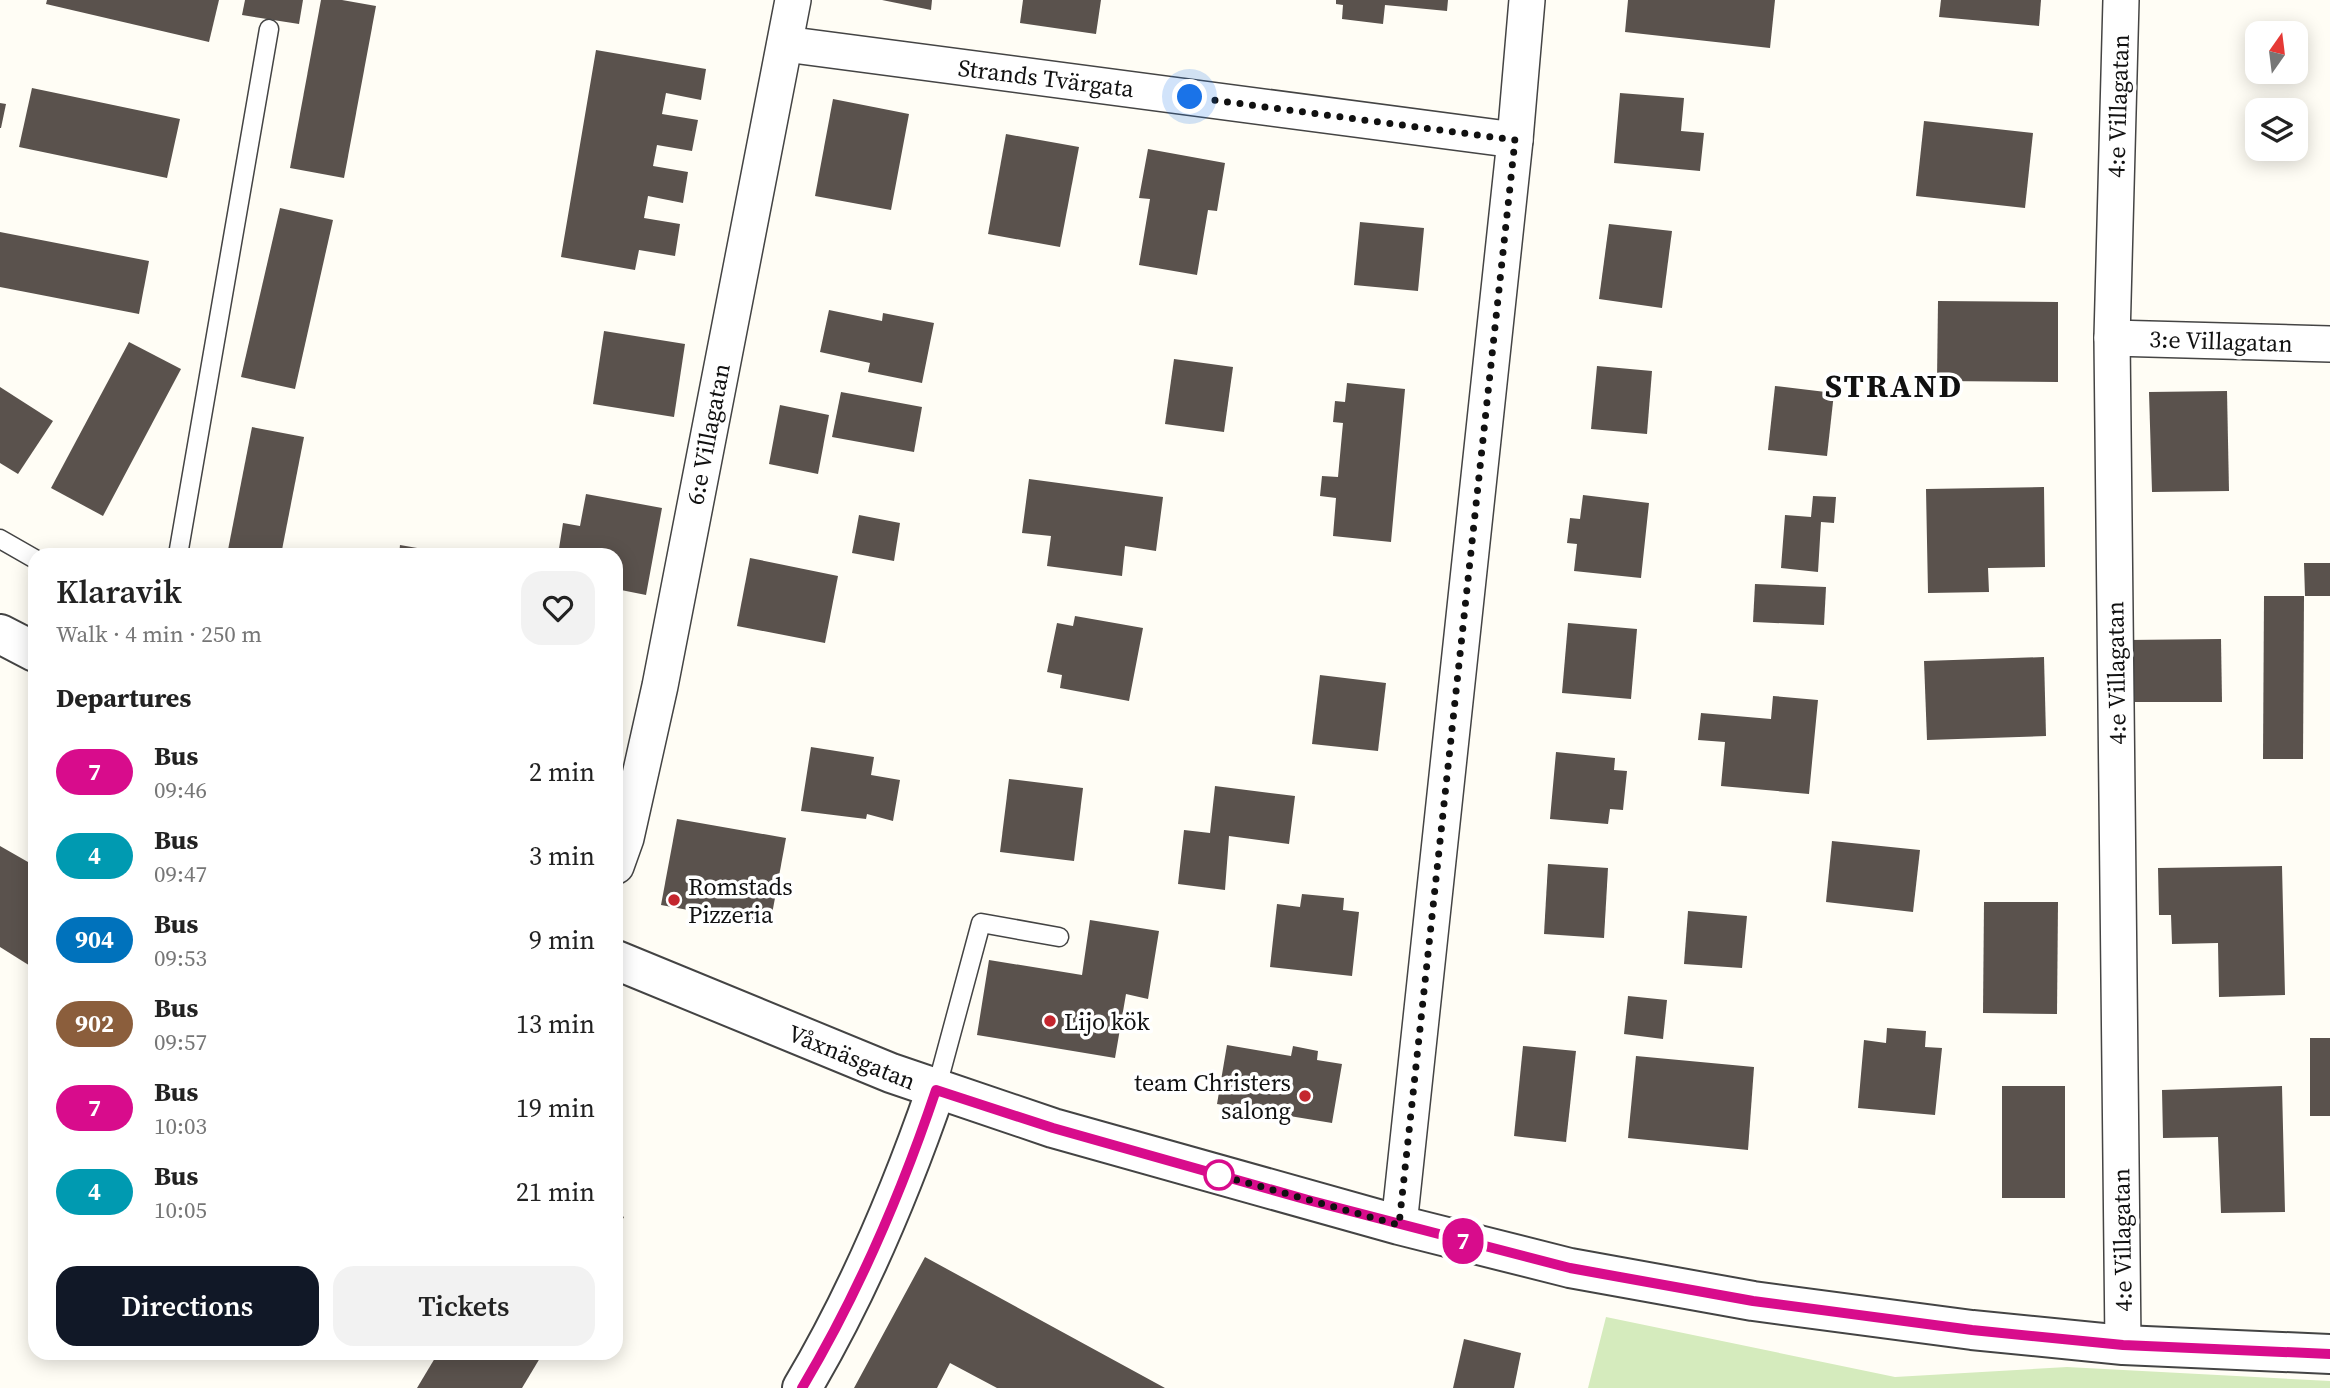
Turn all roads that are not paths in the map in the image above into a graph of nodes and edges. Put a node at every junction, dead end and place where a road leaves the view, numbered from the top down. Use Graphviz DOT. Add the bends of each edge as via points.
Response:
graph roads {
  1 [pos="793,0"];
  2 [pos="1527,0"];
  3 [pos="2121,0"];
  4 [pos="269,29"];
  5 [pos="785,44"];
  6 [pos="1515,140"];
  7 [pos="2112,338"];
  8 [pos="2330,344"];
  9 [pos="0,539"];
  10 [pos="178,548"];
  11 [pos="28,555"];
  12 [pos="0,634"];
  13 [pos="28,648"];
  14 [pos="623,846"];
  15 [pos="1059,937"];
  16 [pos="623,963"];
  17 [pos="936,1090"];
  18 [pos="1399,1225"];
  19 [pos="2123,1345"];
  20 [pos="2330,1354"];
  21 [pos="802,1388"];
  1 -- 5 [label="street, 6:e Villagatan"];
  2 -- 6 [label="street"];
  3 -- 7 [label="street, 4:e Villagatan"];
  4 -- 10 [label="lane"];
  5 -- 6 [label="street, Strands Tvärgata"];
  5 -- 14 [label="street, 6:e Villagatan" via="660,686"];
  6 -- 18 [label="street"];
  7 -- 8 [label="street, 3:e Villagatan"];
  7 -- 19 [label="street, 4:e Villagatan"];
  9 -- 11 [label="lane"];
  12 -- 13 [label="street"];
  15 -- 17 [label="lane" via="981,923"];
  16 -- 17 [label="street, Våxnäsgatan"];
  17 -- 18 [label="street, Våxnäsgatan" via="1053,1128"];
  17 -- 21 [label="street" via="860,1281"];
  18 -- 19 [label="street, Våxnäsgatan" via="1570,1268 1753,1301"];
  19 -- 20 [label="street, Våxnäsgatan"];
}
